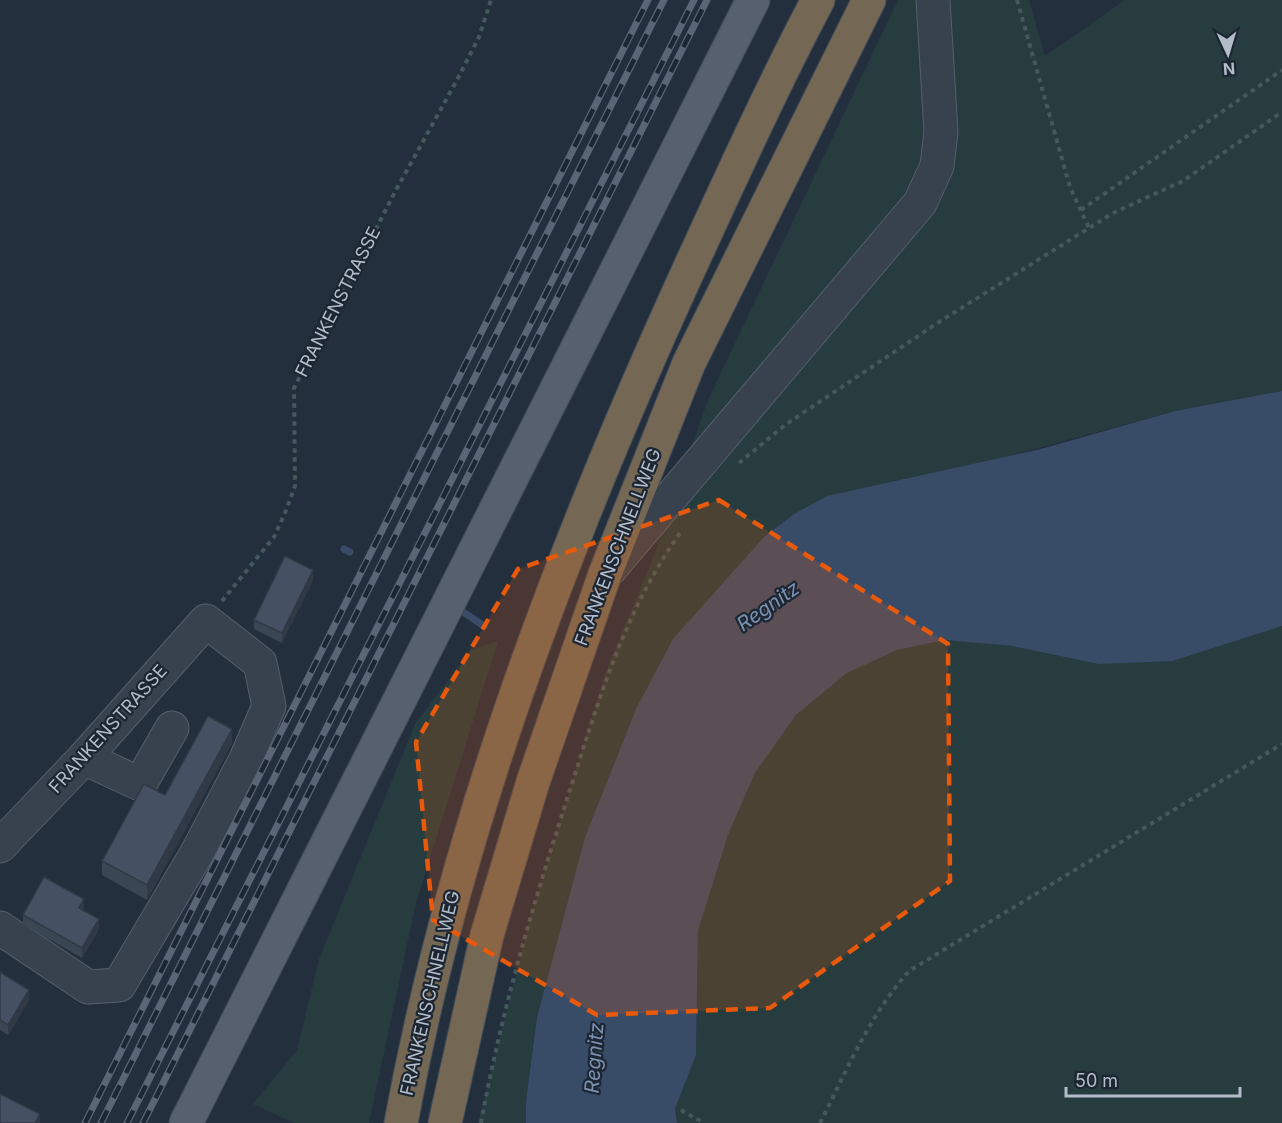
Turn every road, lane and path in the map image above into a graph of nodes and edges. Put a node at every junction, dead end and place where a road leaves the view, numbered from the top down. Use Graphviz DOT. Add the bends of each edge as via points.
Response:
graph roads {
  1 [pos="491,0"];
  2 [pos="753,0"];
  3 [pos="818,0"];
  4 [pos="869,0"];
  5 [pos="933,0"];
  6 [pos="1017,0"];
  7 [pos="1282,70"];
  8 [pos="1282,112"];
  9 [pos="1081,210"];
  10 [pos="1089,228"];
  11 [pos="737,464"];
  12 [pos="686,525"];
  13 [pos="605,574"];
  14 [pos="206,621"];
  15 [pos="172,728"];
  16 [pos="1282,744"];
  17 [pos="84,758"];
  18 [pos="0,846"];
  19 [pos="0,928"];
  20 [pos="681,1110"];
  21 [pos="186,1123"];
  22 [pos="400,1123"];
  23 [pos="445,1123"];
  24 [pos="482,1123"];
  25 [pos="704,1123"];
  26 [pos="820,1123"];
  1 -- 14 [label="path, FRANKENSTRASSE" via="479,37 294,388 295,486 274,537"];
  2 -- 21 [label="main road"];
  3 -- 22 [label="highway, FRANKENSCHNELLWEG" via="664,326 614,441 530,659 458,878 415,1045"];
  4 -- 13 [label="highway, FRANKENSCHNELLWEG" via="689,363"];
  5 -- 13 [label="street" via="941,132 937,166 921,203"];
  6 -- 9 [label="path" via="1070,187"];
  7 -- 9 [label="path"];
  8 -- 10 [label="path" via="1183,181"];
  9 -- 10 [label="path"];
  10 -- 11 [label="path" via="804,412"];
  12 -- 24 [label="path" via="654,570 610,666 530,915"];
  13 -- 23 [label="highway, FRANKENSCHNELLWEG" via="533,782 487,935"];
  14 -- 17 [label="street, FRANKENSTRASSE"];
  14 -- 19 [label="street" via="260,663 269,706 197,853 119,985 88,987"];
  15 -- 17 [label="street" via="140,784"];
  16 -- 26 [label="path" via="909,971 871,1020"];
  17 -- 18 [label="street, FRANKENSTRASSE"];
  20 -- 25 [label="path"];
}
